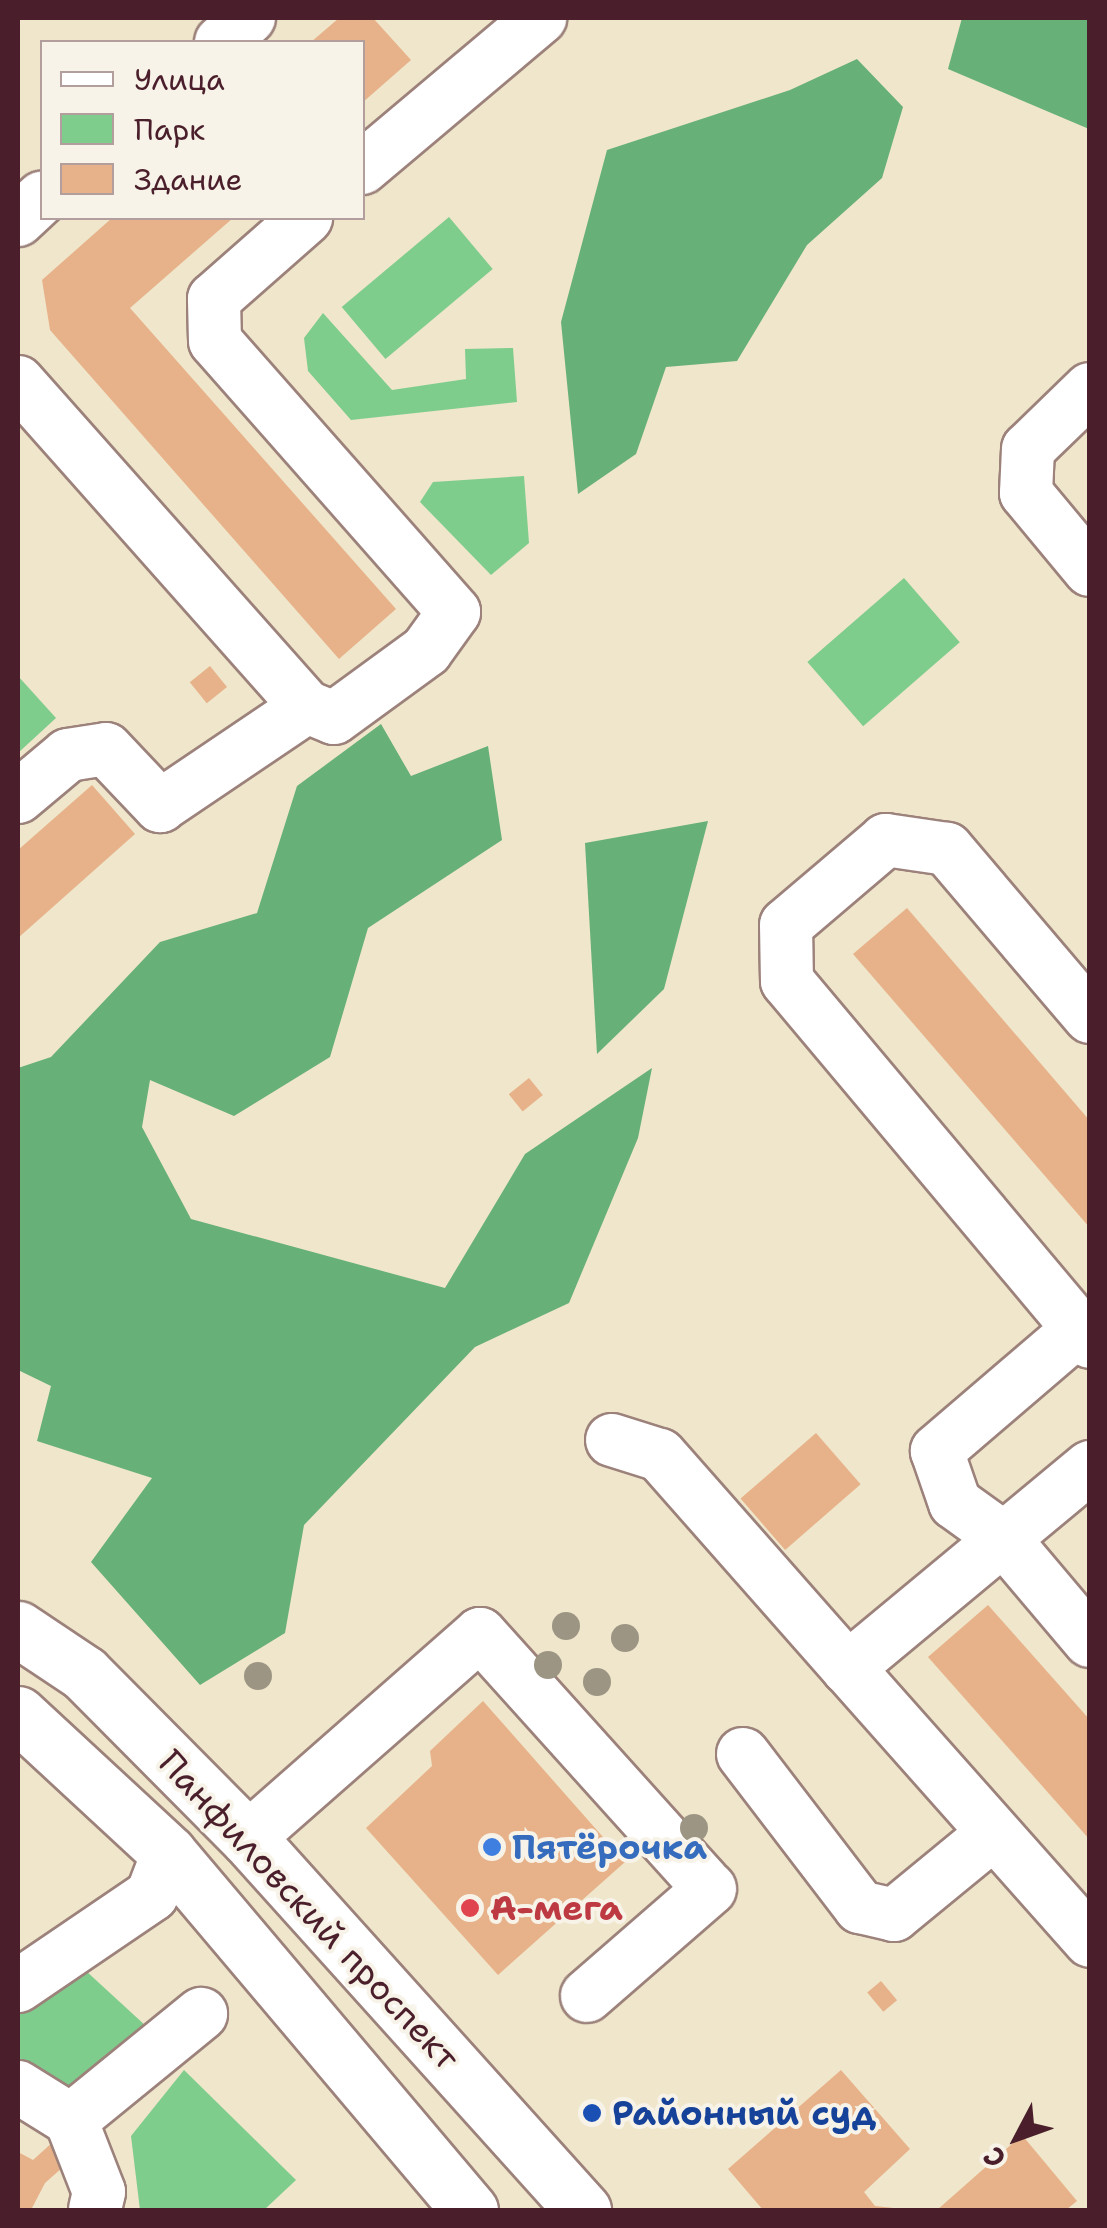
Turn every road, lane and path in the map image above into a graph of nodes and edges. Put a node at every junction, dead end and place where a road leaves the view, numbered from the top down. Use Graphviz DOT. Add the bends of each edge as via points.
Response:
graph roads {
  1 [pos="250,18"];
  2 [pos="508,26"];
  3 [pos="223,40"];
  4 [pos="365,165"];
  5 [pos="40,200"];
  6 [pos="18,220"];
  7 [pos="304,220"];
  8 [pos="18,382"];
  9 [pos="1090,389"];
  10 [pos="1090,570"];
  11 [pos="307,707"];
  12 [pos="18,798"];
  13 [pos="1090,1018"];
  14 [pos="1084,1336"];
  15 [pos="612,1440"];
  16 [pos="1090,1467"];
  17 [pos="1002,1537"];
  18 [pos="18,1608"];
  19 [pos="18,1629"];
  20 [pos="1090,1641"];
  21 [pos="848,1668"];
  22 [pos="84,1673"];
  23 [pos="18,1714"];
  24 [pos="743,1754"];
  25 [pos="994,1833"];
  26 [pos="248,1838"];
  27 [pos="168,1853"];
  28 [pos="1090,1941"];
  29 [pos="18,1986"];
  30 [pos="587,1996"];
  31 [pos="201,2014"];
  32 [pos="18,2087"];
  33 [pos="71,2120"];
  34 [pos="95,2210"];
  35 [pos="470,2210"];
  36 [pos="582,2210"];
  1 -- 3 [label="lane"];
  2 -- 4 [label="lane"];
  5 -- 6 [label="lane"];
  7 -- 11 [label="lane" via="214,299 215,341 454,612 426,650 334,718"];
  8 -- 11 [label="lane"];
  9 -- 10 [label="lane" via="1028,450 1026,493"];
  11 -- 12 [label="lane" via="160,806 106,749 68,754"];
  13 -- 14 [label="lane" via="947,850 886,840 786,925 786,980"];
  14 -- 17 [label="lane" via="938,1452 955,1503"];
  15 -- 21 [label="lane" via="660,1455"];
  16 -- 17 [label="lane"];
  17 -- 20 [label="lane"];
  17 -- 21 [label="lane"];
  18 -- 22 [label="main road"];
  19 -- 22 [label="main road, Панфиловский проспект"];
  21 -- 25 [label="lane"];
  22 -- 26 [label="main road, Панфиловский проспект"];
  23 -- 27 [label="main road, Панфиловский проспект"];
  24 -- 25 [label="lane" via="860,1907 894,1915"];
  25 -- 28 [label="lane"];
  26 -- 30 [label="lane" via="480,1634 710,1890"];
  26 -- 36 [label="main road, Панфиловский проспект"];
  27 -- 29 [label="lane" via="152,1896"];
  27 -- 35 [label="main road, Панфиловский проспект"];
  31 -- 33 [label="lane"];
  32 -- 33 [label="lane"];
  33 -- 34 [label="lane" via="99,2192"];
}
